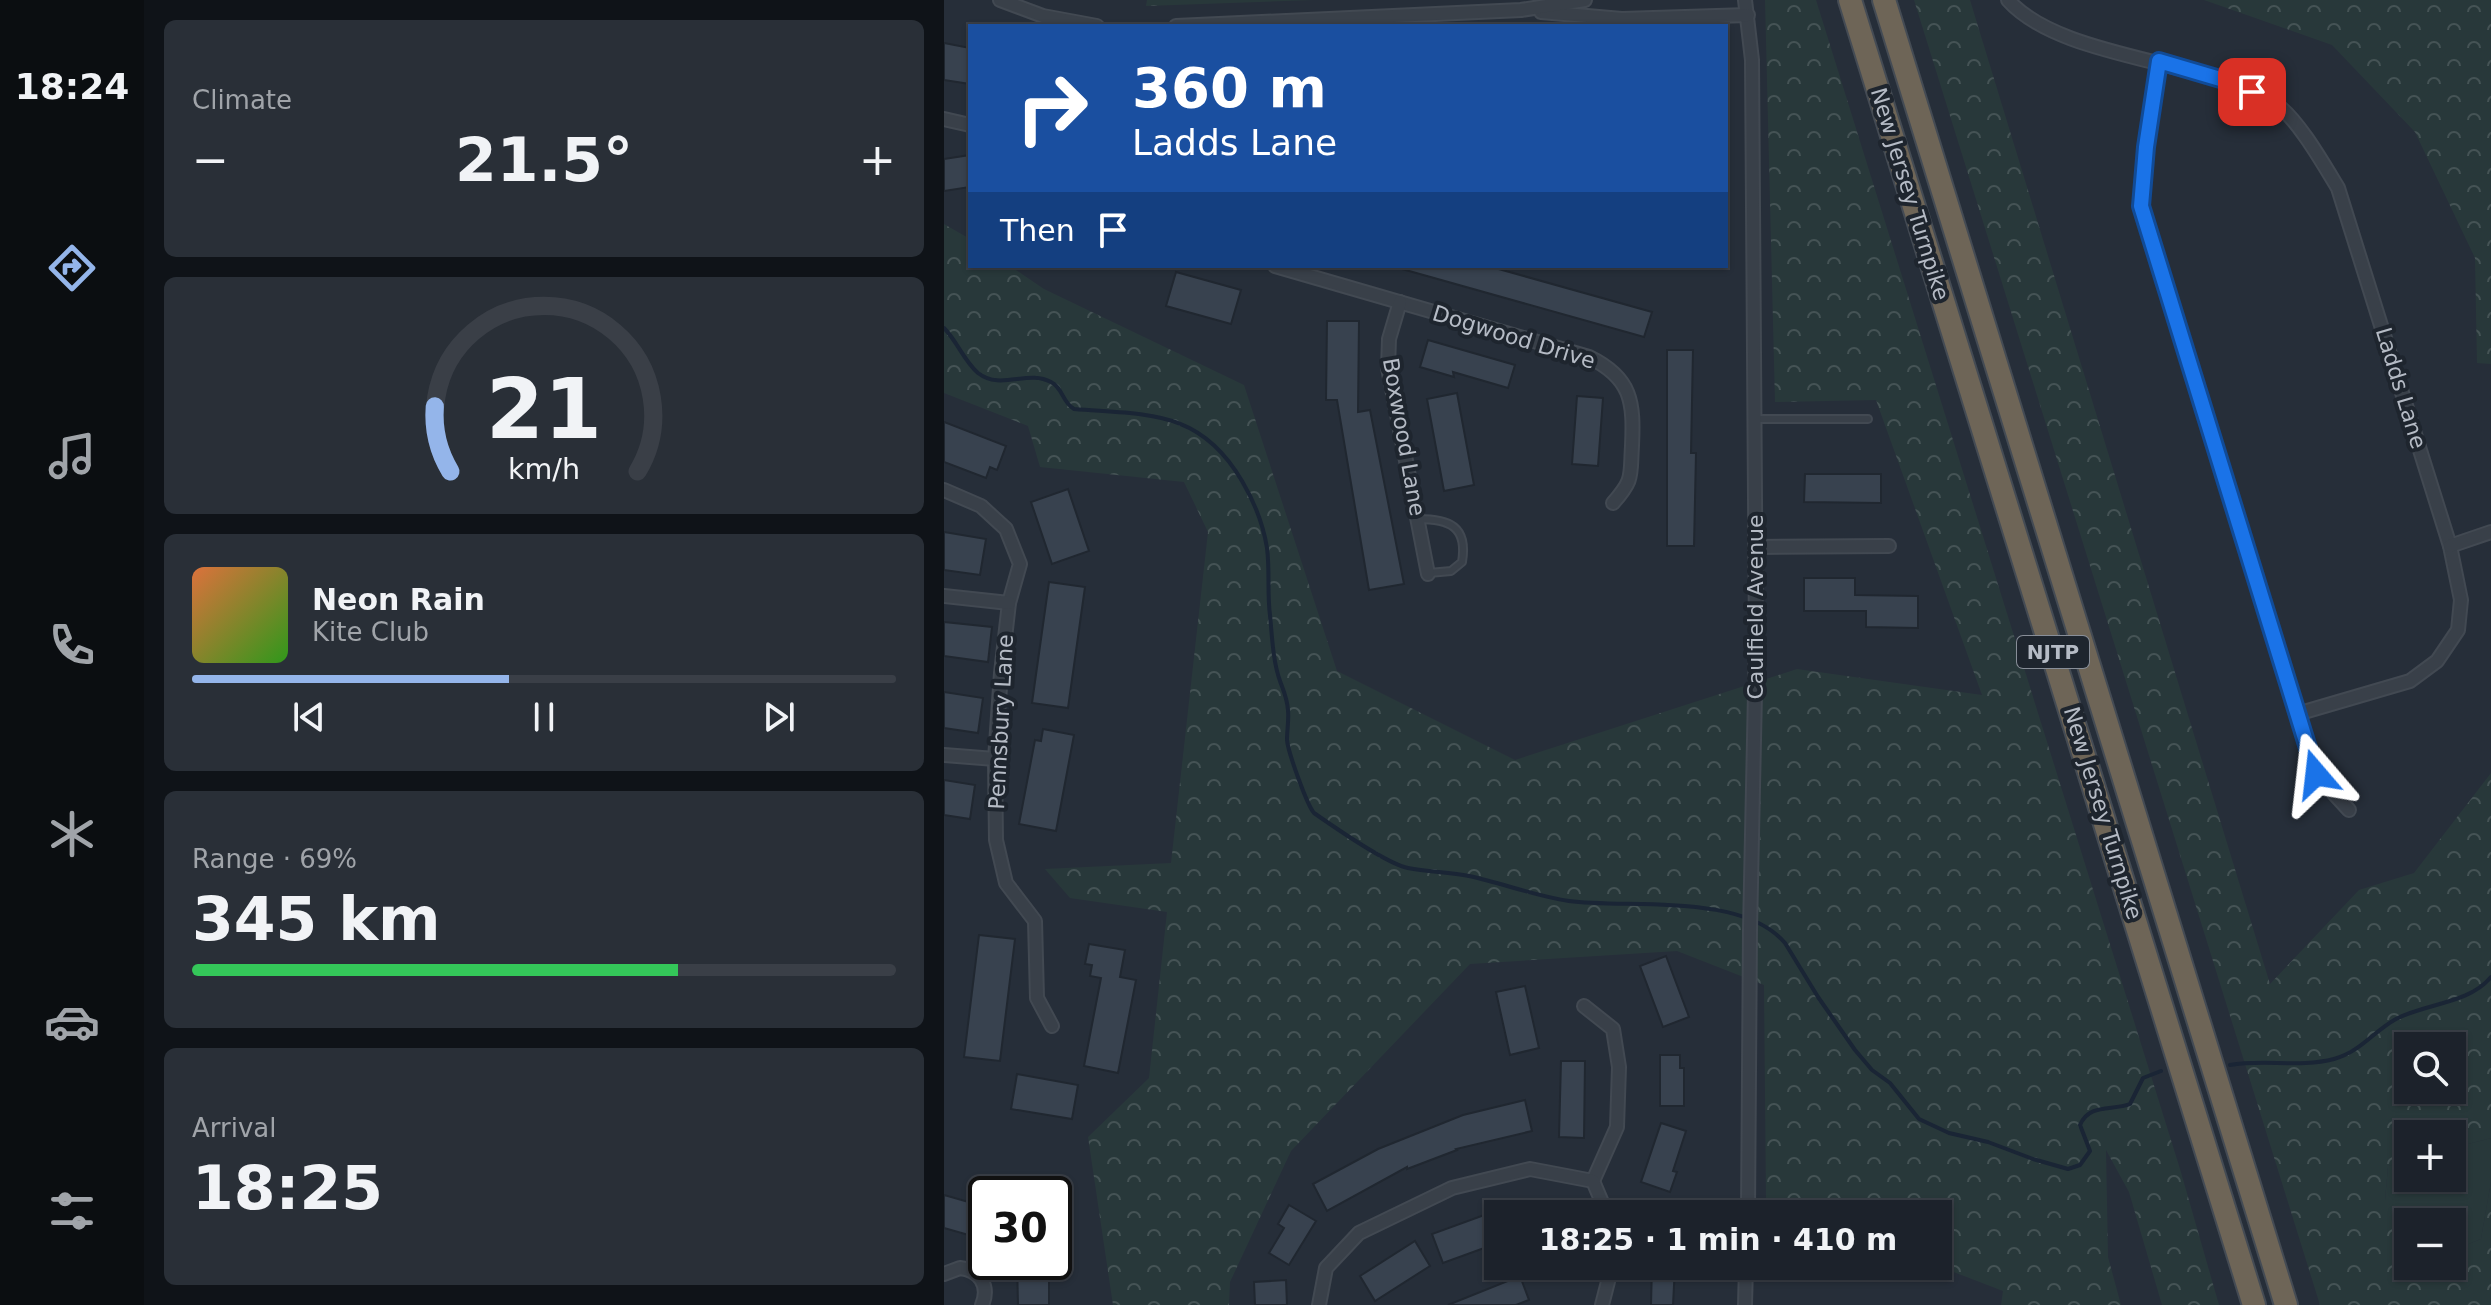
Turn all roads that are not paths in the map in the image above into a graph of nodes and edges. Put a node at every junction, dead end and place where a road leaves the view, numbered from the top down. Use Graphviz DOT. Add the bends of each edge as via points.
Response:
graph roads {
  1 [pos="1000,0"];
  2 [pos="1585,0"];
  3 [pos="1745,0"];
  4 [pos="1850,0"];
  5 [pos="1884,0"];
  6 [pos="2008,0"];
  7 [pos="1521,10"];
  8 [pos="1748,15"];
  9 [pos="1041,21"];
  10 [pos="1314,23"];
  11 [pos="1075,24"];
  12 [pos="1268,24"];
  13 [pos="2159,61"];
  14 [pos="944,119"];
  15 [pos="968,125"];
  16 [pos="1282,268"];
  17 [pos="1400,302"];
  18 [pos="1755,419"];
  19 [pos="1868,419"];
  20 [pos="944,490"];
  21 [pos="1613,503"];
  22 [pos="1418,519"];
  23 [pos="2491,532"];
  24 [pos="1889,546"];
  25 [pos="2450,546"];
  26 [pos="1756,547"];
  27 [pos="1428,574"];
  28 [pos="944,596"];
  29 [pos="1009,603"];
  30 [pos="2297,714"];
  31 [pos="944,755"];
  32 [pos="995,759"];
  33 [pos="2349,810"];
  34 [pos="1584,1006"];
  35 [pos="1052,1026"];
  36 [pos="1593,1181"];
  37 [pos="1601,1200"];
  38 [pos="1748,1200"];
  39 [pos="947,1271"];
  40 [pos="1608,1280"];
  41 [pos="1746,1280"];
  42 [pos="982,1305"];
  43 [pos="1319,1305"];
  44 [pos="1602,1305"];
  45 [pos="1745,1305"];
  46 [pos="2254,1305"];
  47 [pos="2286,1305"];
  1 -- 9 [label="street"];
  2 -- 7 [label="street"];
  3 -- 8 [label="street, Caulfield Avenue"];
  4 -- 46 [label="highway, New Jersey Turnpike / NJTP"];
  5 -- 47 [label="highway, New Jersey Turnpike / NJTP"];
  6 -- 13 [label="street, Ladds Lane" via="2073,41"];
  7 -- 8 [label="street" via="1622,19"];
  7 -- 10 [label="street"];
  8 -- 18 [label="street, Caulfield Avenue"];
  9 -- 11 [label="street"];
  10 -- 12 [label="street"];
  13 -- 25 [label="street, Ladds Lane" via="2227,81 2277,104 2338,188"];
  13 -- 30 [label="street" via="2141,206"];
  14 -- 15 [label="street"];
  16 -- 17 [label="street, Dogwood Drive"];
  17 -- 21 [label="street, Dogwood Drive" via="1611,368 1634,410 1629,485"];
  17 -- 22 [label="street, Boxwood Lane" via="1389,339 1388,368"];
  18 -- 19 [label="lane"];
  18 -- 26 [label="street, Caulfield Avenue"];
  20 -- 29 [label="street, Pennsbury Lane" via="981,506 1006,529 1020,564"];
  22 -- 27 [label="street, Boxwood Lane"];
  22 -- 27 [label="lane" via="1445,520 1460,534 1462,562 1451,571"];
  23 -- 25 [label="street"];
  24 -- 26 [label="street"];
  25 -- 30 [label="street, Ladds Lane" via="2461,600 2458,630 2437,661 2410,681"];
  26 -- 38 [label="street, Caulfield Avenue"];
  28 -- 29 [label="street"];
  29 -- 32 [label="street, Pennsbury Lane"];
  30 -- 33 [label="street" via="2316,774"];
  31 -- 32 [label="street"];
  32 -- 35 [label="street, Pennsbury Lane" via="996,840 1006,883 1035,921 1037,998"];
  34 -- 36 [label="street" via="1613,1029 1619,1067 1617,1127"];
  36 -- 37 [label="street"];
  36 -- 43 [label="street" via="1530,1169 1452,1188 1359,1233 1326,1268"];
  39 -- 42 [label="street" via="968,1269 981,1278 986,1294"];
  40 -- 44 [label="street"];
  41 -- 45 [label="street"];
}
